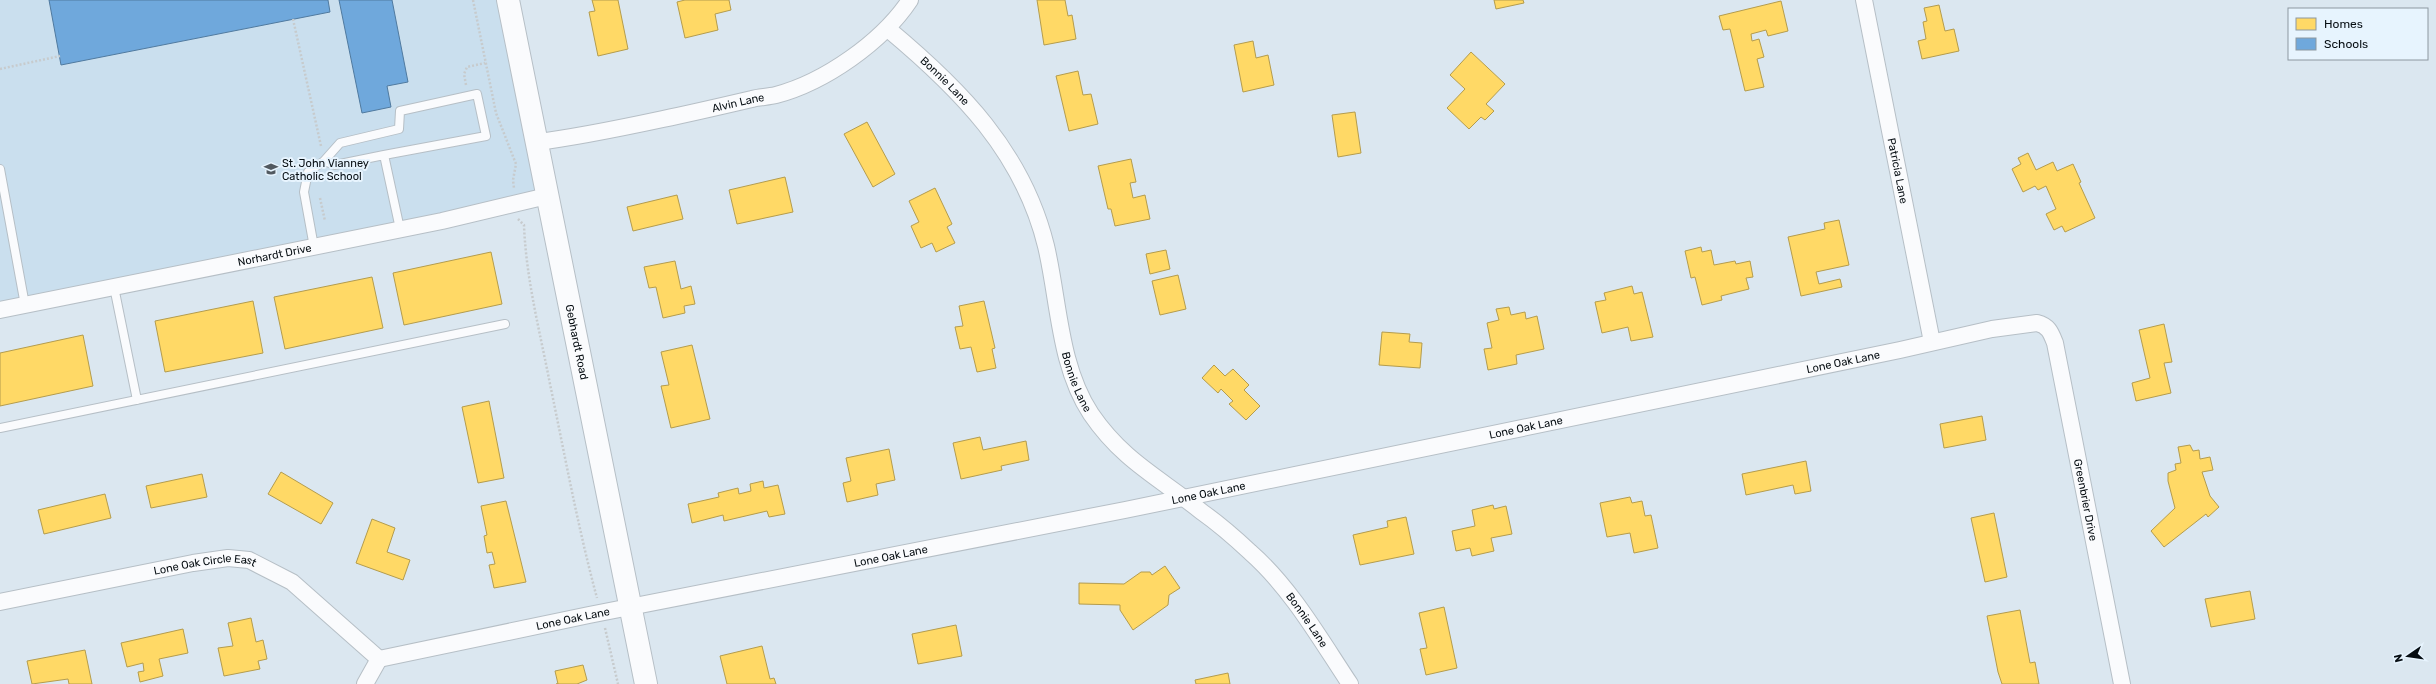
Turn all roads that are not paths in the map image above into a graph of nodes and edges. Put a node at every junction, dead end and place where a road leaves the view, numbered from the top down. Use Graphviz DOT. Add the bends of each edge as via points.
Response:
graph roads {
  1 [pos="508,0"];
  2 [pos="910,0"];
  3 [pos="1864,0"];
  4 [pos="888,29"];
  5 [pos="537,142"];
  6 [pos="384,155"];
  7 [pos="324,161"];
  8 [pos="0,169"];
  9 [pos="547,196"];
  10 [pos="400,229"];
  11 [pos="314,246"];
  12 [pos="114,287"];
  13 [pos="25,305"];
  14 [pos="0,310"];
  15 [pos="2037,323"];
  16 [pos="505,324"];
  17 [pos="1932,342"];
  18 [pos="137,400"];
  19 [pos="0,428"];
  20 [pos="1181,498"];
  21 [pos="0,602"];
  22 [pos="631,607"];
  23 [pos="379,659"];
  24 [pos="365,684"];
  25 [pos="646,684"];
  26 [pos="1350,684"];
  27 [pos="2122,684"];
  1 -- 5 [label="street, Gebhardt Road"];
  2 -- 4 [label="street, Alvin Lane"];
  3 -- 17 [label="street, Patricia Lane"];
  4 -- 5 [label="street, Alvin Lane" via="846,61 776,95 582,136"];
  4 -- 20 [label="street, Bonnie Lane" via="971,107 993,132 1012,160 1046,246 1067,354 1077,388 1104,433 1146,472"];
  5 -- 9 [label="street, Gebhardt Road"];
  6 -- 7 [label="lane" via="335,164"];
  6 -- 7 [label="lane" via="486,136 478,94 400,111 399,129 340,142"];
  6 -- 10 [label="lane"];
  7 -- 11 [label="lane" via="308,172 304,192"];
  8 -- 13 [label="lane"];
  9 -- 10 [label="street, Norhardt Drive"];
  9 -- 22 [label="street, Gebhardt Road"];
  10 -- 11 [label="street, Norhardt Drive"];
  11 -- 12 [label="street, Norhardt Drive"];
  12 -- 13 [label="street, Norhardt Drive"];
  12 -- 18 [label="lane"];
  13 -- 14 [label="street, Norhardt Drive"];
  15 -- 17 [label="street, Lone Oak Lane" via="1992,329"];
  15 -- 27 [label="street, Greenbrier Drive" via="2050,330 2055,343"];
  16 -- 18 [label="lane"];
  17 -- 20 [label="street, Lone Oak Lane"];
  18 -- 19 [label="lane"];
  20 -- 22 [label="street, Lone Oak Lane"];
  20 -- 26 [label="street, Bonnie Lane" via="1202,511 1251,552 1273,575"];
  21 -- 23 [label="street, Lone Oak Circle East" via="193,563 228,558 249,560 292,582"];
  22 -- 23 [label="street, Lone Oak Lane"];
  22 -- 25 [label="street, Gebhardt Road"];
  23 -- 24 [label="street"];
}
